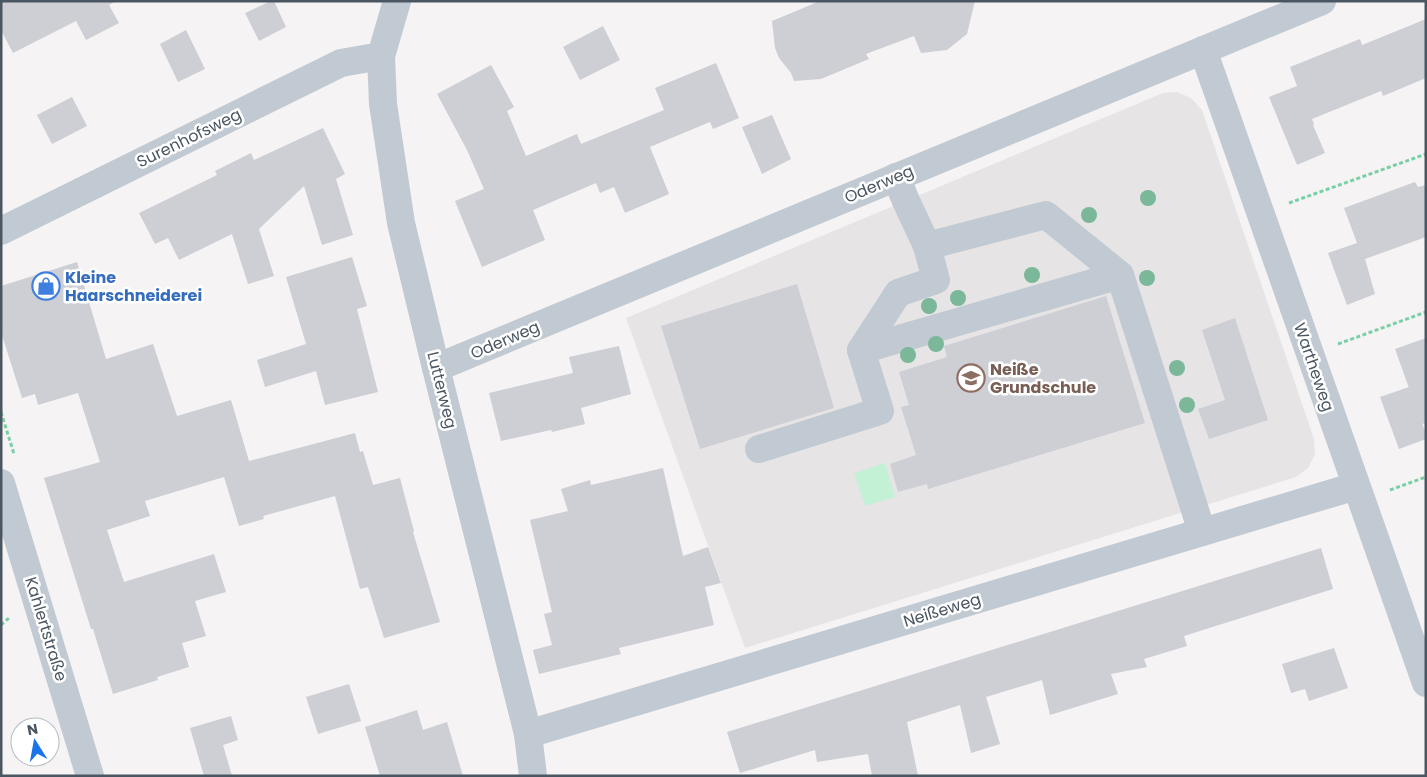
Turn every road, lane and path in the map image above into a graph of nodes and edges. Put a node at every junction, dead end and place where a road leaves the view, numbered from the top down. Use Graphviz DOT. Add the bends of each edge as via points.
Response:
graph roads {
  1 [pos="397,1"];
  2 [pos="1322,1"];
  3 [pos="1203,50"];
  4 [pos="381,56"];
  5 [pos="1426,154"];
  6 [pos="896,177"];
  7 [pos="1260,213"];
  8 [pos="1,232"];
  9 [pos="927,246"];
  10 [pos="1120,275"];
  11 [pos="1426,312"];
  12 [pos="861,350"];
  13 [pos="1309,354"];
  14 [pos="436,368"];
  15 [pos="759,448"];
  16 [pos="1426,477"];
  17 [pos="1,483"];
  18 [pos="1359,493"];
  19 [pos="1202,532"];
  20 [pos="9,618"];
  21 [pos="1,625"];
  22 [pos="1426,683"];
  23 [pos="528,734"];
  24 [pos="90,776"];
  25 [pos="533,776"];
  1 -- 4 [label="street, Lutterweg"];
  2 -- 3 [label="street, Oderweg"];
  3 -- 6 [label="street, Oderweg"];
  3 -- 7 [label="street, Wartheweg"];
  4 -- 8 [label="street, Surenhofsweg" via="341,63"];
  4 -- 14 [label="street, Lutterweg" via="383,104 401,223"];
  5 -- 7 [label="path"];
  6 -- 9 [label="street"];
  6 -- 14 [label="street, Oderweg"];
  7 -- 13 [label="street, Wartheweg"];
  9 -- 10 [label="street" via="1046,215"];
  9 -- 12 [label="street" via="936,280 898,294"];
  10 -- 12 [label="street"];
  10 -- 19 [label="street"];
  11 -- 13 [label="path"];
  12 -- 15 [label="street" via="880,411"];
  13 -- 18 [label="street, Wartheweg"];
  14 -- 23 [label="street, Lutterweg"];
  16 -- 18 [label="path"];
  17 -- 24 [label="street, Kahlertstraße"];
  18 -- 19 [label="street, Neißeweg"];
  18 -- 22 [label="street, Wartheweg"];
  19 -- 23 [label="street, Neißeweg"];
  20 -- 21 [label="path"];
  23 -- 25 [label="street, Lutterweg"];
}
